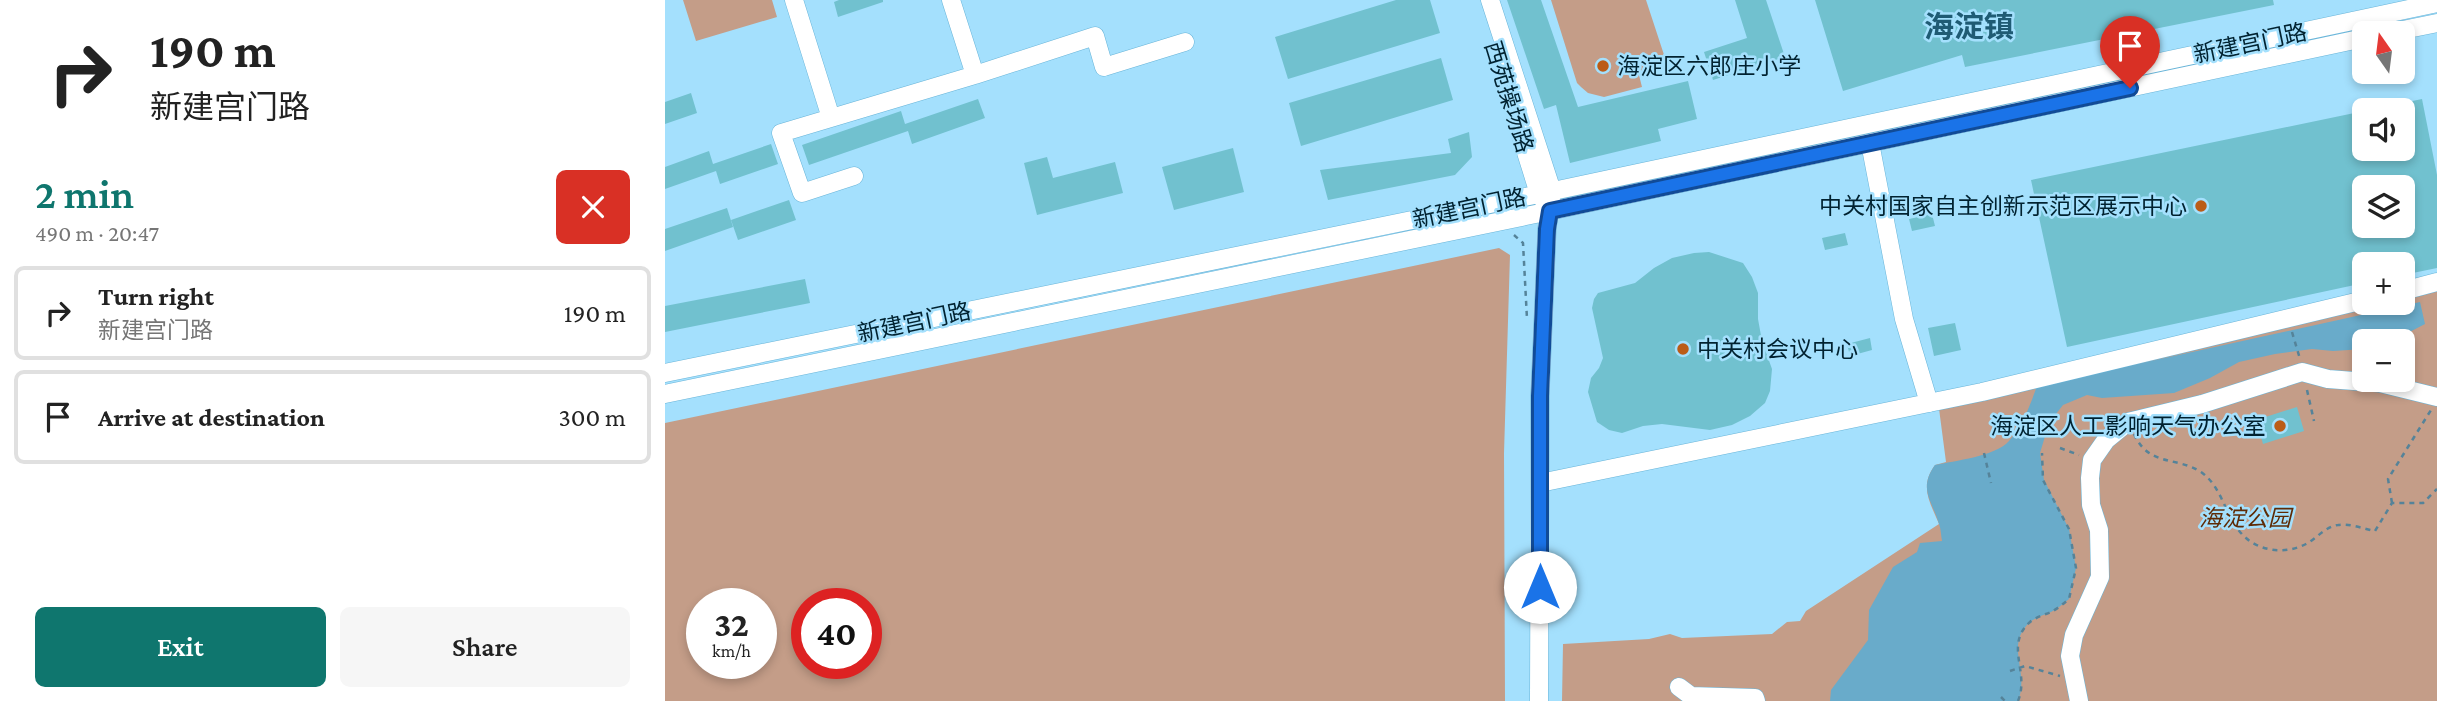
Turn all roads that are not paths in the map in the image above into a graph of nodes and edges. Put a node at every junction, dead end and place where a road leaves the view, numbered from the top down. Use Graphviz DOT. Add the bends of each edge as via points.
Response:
graph roads {
  1 [pos="794,0"];
  2 [pos="951,0"];
  3 [pos="1478,0"];
  4 [pos="1490,0"];
  5 [pos="2437,3"];
  6 [pos="2437,23"];
  7 [pos="2415,27"];
  8 [pos="2352,41"];
  9 [pos="1185,42"];
  10 [pos="975,75"];
  11 [pos="831,118"];
  12 [pos="1870,143"];
  13 [pos="854,176"];
  14 [pos="1546,192"];
  15 [pos="1550,211"];
  16 [pos="2437,282"];
  17 [pos="2415,288"];
  18 [pos="2352,303"];
  19 [pos="665,373"];
  20 [pos="665,394"];
  21 [pos="2437,398"];
  22 [pos="1929,403"];
  23 [pos="1540,484"];
  24 [pos="1679,687"];
  25 [pos="1539,701"];
  26 [pos="1756,701"];
  27 [pos="2079,701"];
  1 -- 11 [label="street"];
  2 -- 10 [label="street"];
  3 -- 14 [label="street, 西苑操场路"];
  4 -- 14 [label="street, 西苑操场路"];
  5 -- 14 [label="street, 新建宫门路"];
  6 -- 7 [label="street"];
  8 -- 12 [label="street, 新建宫门路"];
  9 -- 10 [label="street" via="1104,66 1095,36"];
  10 -- 11 [label="street"];
  11 -- 13 [label="street" via="781,133 802,193"];
  12 -- 15 [label="street, 新建宫门路"];
  12 -- 22 [label="street" via="1904,319"];
  14 -- 15 [label="street"];
  14 -- 19 [label="street, 新建宫门路"];
  15 -- 20 [label="street, 新建宫门路"];
  15 -- 23 [label="street"];
  16 -- 17 [label="street"];
  18 -- 22 [label="street"];
  21 -- 27 [label="street" via="2380,383 2302,372 2128,422 2106,440 2092,460 2091,505 2099,530 2100,577 2074,635 2070,656"];
  22 -- 23 [label="street"];
  23 -- 25 [label="street"];
  24 -- 26 [label="street" via="1691,696"];
}
